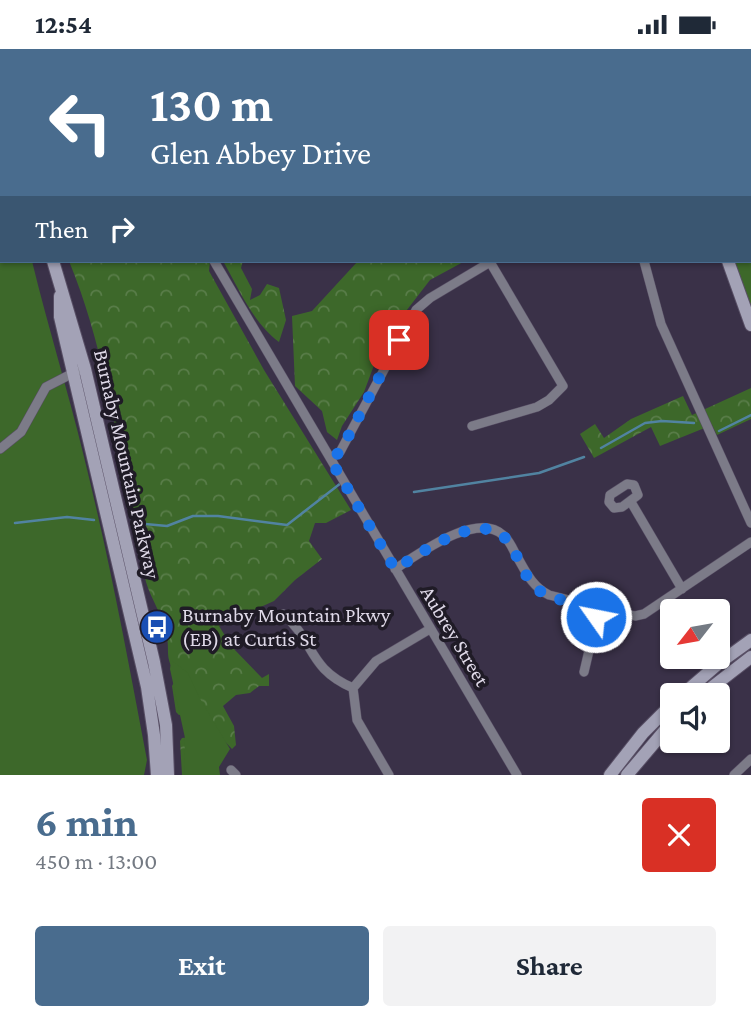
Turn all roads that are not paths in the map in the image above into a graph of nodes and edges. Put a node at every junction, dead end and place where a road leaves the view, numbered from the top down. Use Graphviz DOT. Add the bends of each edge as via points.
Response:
graph roads {
  1 [pos="54,263"];
  2 [pos="215,263"];
  3 [pos="488,263"];
  4 [pos="492,263"];
  5 [pos="644,263"];
  6 [pos="728,263"];
  7 [pos="751,325"];
  8 [pos="79,371"];
  9 [pos="472,426"];
  10 [pos="0,449"];
  11 [pos="330,459"];
  12 [pos="631,502"];
  13 [pos="751,523"];
  14 [pos="751,542"];
  15 [pos="395,569"];
  16 [pos="682,589"];
  17 [pos="599,608"];
  18 [pos="283,614"];
  19 [pos="430,629"];
  20 [pos="751,641"];
  21 [pos="751,657"];
  22 [pos="584,672"];
  23 [pos="696,683"];
  24 [pos="717,683"];
  25 [pos="353,688"];
  26 [pos="660,715"];
  27 [pos="660,736"];
  28 [pos="751,759"];
  29 [pos="157,775"];
  30 [pos="168,775"];
  31 [pos="389,775"];
  32 [pos="517,775"];
  33 [pos="610,775"];
  34 [pos="626,775"];
  35 [pos="734,775"];
  1 -- 8 [label="main road, Burnaby Mountain Parkway" via="60,317"];
  2 -- 11 [label="street, Aubrey Street"];
  3 -- 11 [label="street" via="415,310 340,452"];
  4 -- 9 [label="street" via="564,386 537,407"];
  5 -- 13 [label="street" via="667,339"];
  6 -- 7 [label="main road"];
  8 -- 10 [label="street" via="46,387 21,432"];
  8 -- 29 [label="main road, Burnaby Mountain Parkway" via="147,687"];
  8 -- 30 [label="main road, Burnaby Mountain Parkway" via="159,685"];
  11 -- 15 [label="street, Aubrey Street"];
  12 -- 16 [label="street"];
  14 -- 16 [label="street"];
  15 -- 17 [label="street" via="458,532 487,528 509,542 539,590"];
  15 -- 19 [label="street, Aubrey Street"];
  16 -- 17 [label="street" via="644,614"];
  17 -- 22 [label="street"];
  18 -- 25 [label="street" via="318,665"];
  19 -- 25 [label="street" via="376,661"];
  19 -- 32 [label="street, Aubrey Street"];
  20 -- 23 [label="main road"];
  21 -- 24 [label="main road"];
  25 -- 31 [label="street" via="357,720"];
  26 -- 33 [label="main road"];
  27 -- 34 [label="main road"];
  28 -- 35 [label="street"];
}
